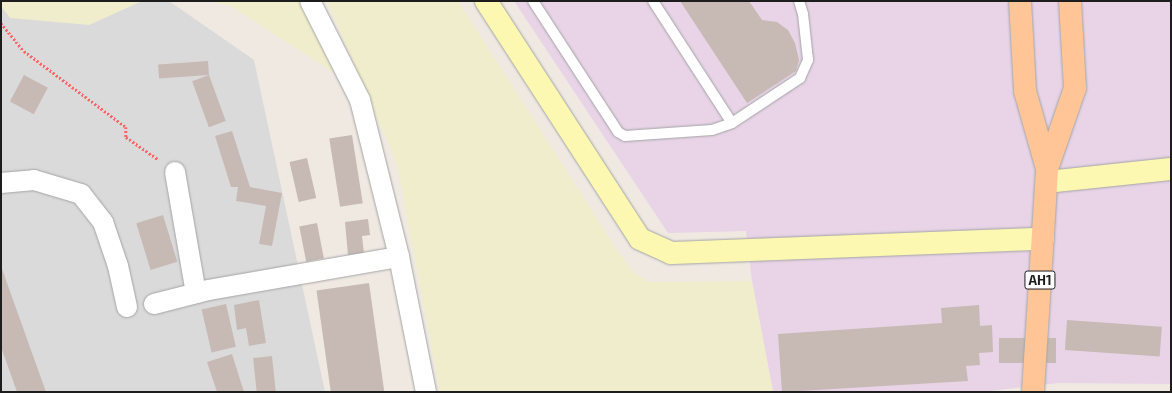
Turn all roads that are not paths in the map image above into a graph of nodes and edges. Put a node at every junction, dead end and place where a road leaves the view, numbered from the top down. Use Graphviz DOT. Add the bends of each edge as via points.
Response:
graph roads {
  1 [pos="310,1"];
  2 [pos="486,1"];
  3 [pos="533,1"];
  4 [pos="653,1"];
  5 [pos="799,1"];
  6 [pos="1020,1"];
  7 [pos="1070,1"];
  8 [pos="732,123"];
  9 [pos="1161,171"];
  10 [pos="175,172"];
  11 [pos="1047,175"];
  12 [pos="1,183"];
  13 [pos="1043,239"];
  14 [pos="399,257"];
  15 [pos="196,293"];
  16 [pos="154,304"];
  17 [pos="127,307"];
  18 [pos="426,392"];
  19 [pos="1033,392"];
  1 -- 14 [label="street" via="360,100"];
  2 -- 13 [label="street" via="640,239 671,253"];
  3 -- 8 [label="lane" via="618,132 625,136 712,130"];
  4 -- 8 [label="lane"];
  5 -- 8 [label="lane" via="808,60 800,78"];
  6 -- 11 [label="main road, AH1" via="1025,90"];
  7 -- 11 [label="main road, AH1" via="1075,88"];
  9 -- 11 [label="street"];
  10 -- 15 [label="street"];
  11 -- 13 [label="main road, AH1"];
  12 -- 17 [label="street" via="34,180 81,194 103,222 118,266"];
  13 -- 19 [label="main road, AH1"];
  14 -- 15 [label="street"];
  14 -- 18 [label="street"];
  15 -- 16 [label="street"];
}
